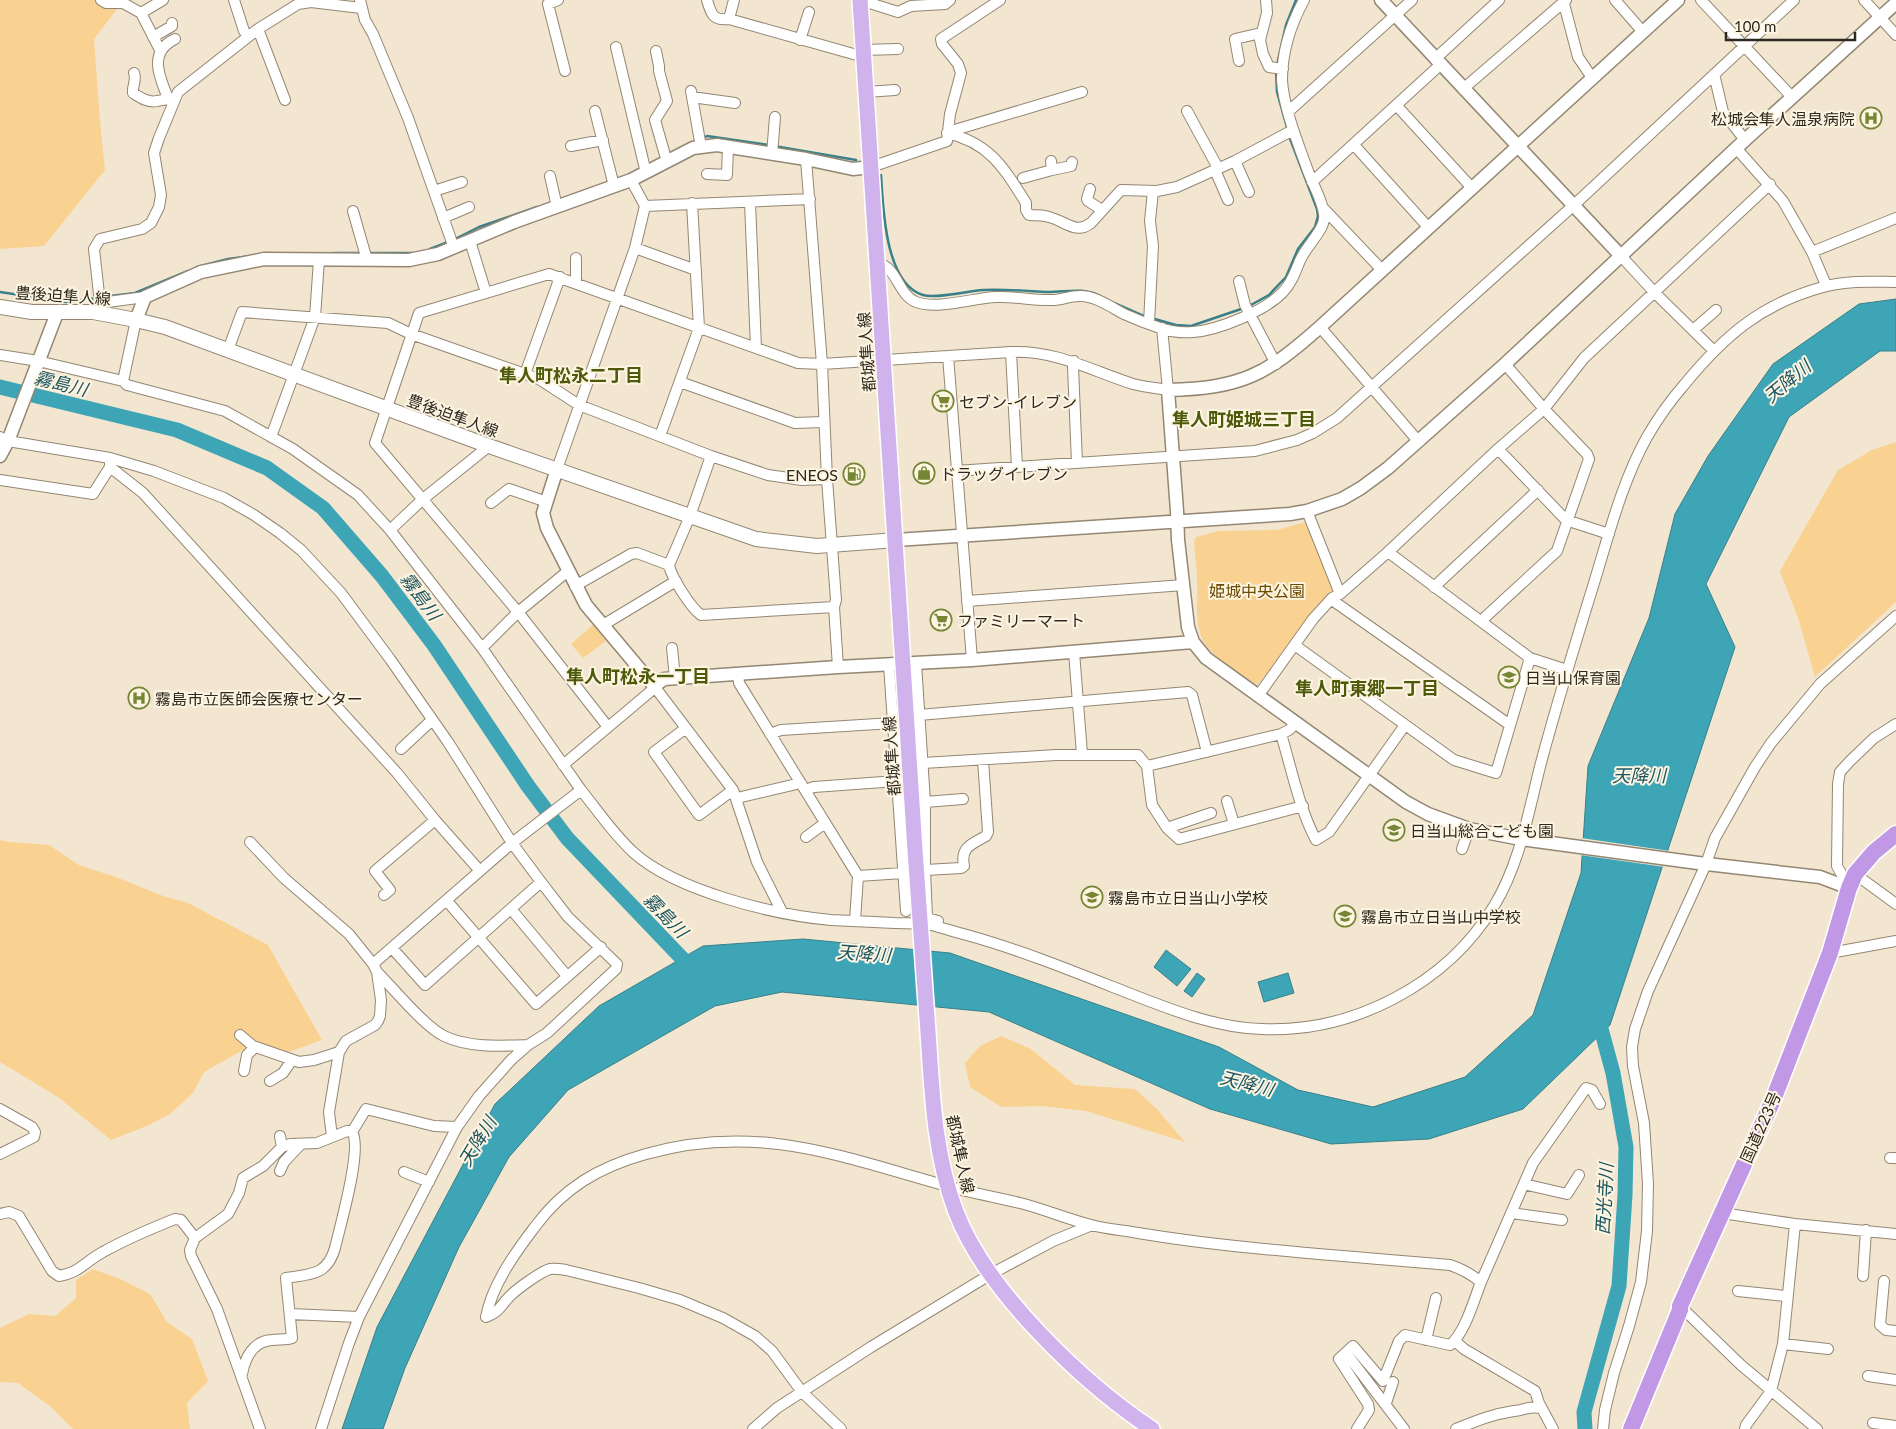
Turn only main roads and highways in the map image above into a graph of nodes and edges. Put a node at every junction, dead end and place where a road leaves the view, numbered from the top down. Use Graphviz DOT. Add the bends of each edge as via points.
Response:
graph roads {
  1 [pos="860,0"];
  2 [pos="0,307"];
  3 [pos="896,540"];
  4 [pos="1896,834"];
  5 [pos="1152,1429"];
  6 [pos="1631,1429"];
  1 -- 3 [label="main road, 都城隼人線"];
  2 -- 3 [label="main road, 豊後迫隼人線" via="32,312 93,312 165,328 386,410 756,539 817,546"];
  3 -- 5 [label="main road, 都城隼人線" via="934,1105 947,1184 974,1248 1022,1313 1096,1387"];
  4 -- 6 [label="highway, 国道223号" via="1874,852 1852,881 1830,953 1772,1100 1680,1306"];
}
